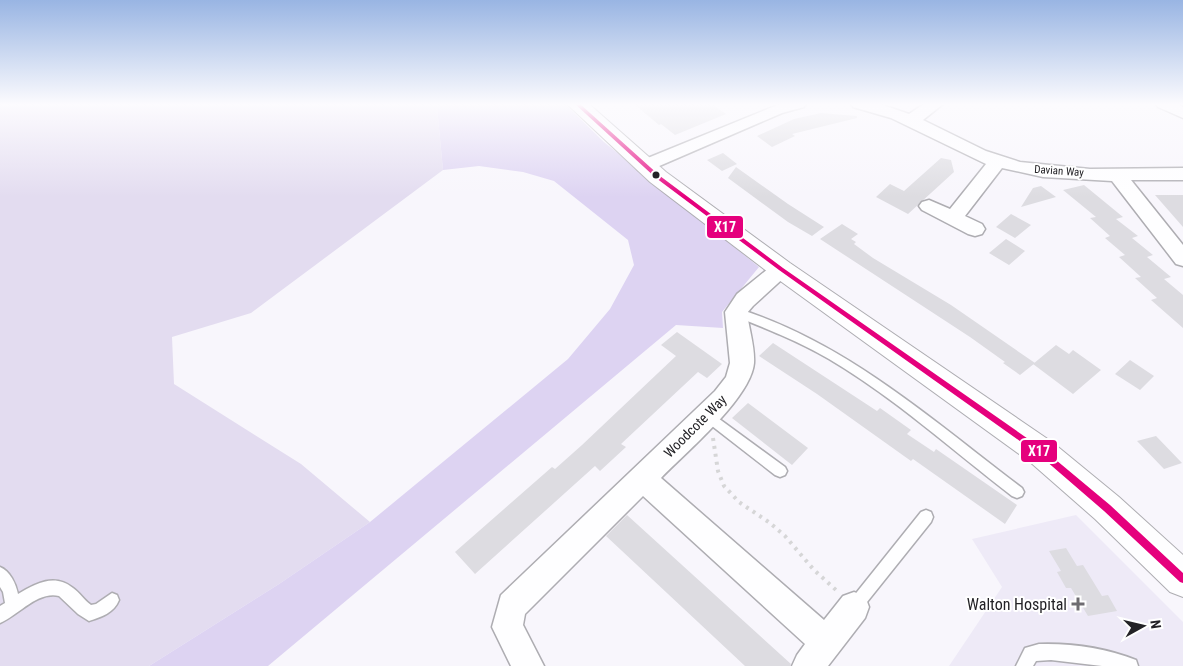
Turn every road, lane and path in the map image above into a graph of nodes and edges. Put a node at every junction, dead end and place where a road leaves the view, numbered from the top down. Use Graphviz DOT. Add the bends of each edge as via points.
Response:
graph roads {
  1 [pos="611,135"];
  2 [pos="711,135"];
  3 [pos="940,135"];
  4 [pos="998,162"];
  5 [pos="644,166"];
  6 [pos="1116,174"];
  7 [pos="1183,174"];
  8 [pos="929,206"];
  9 [pos="953,218"];
  10 [pos="975,229"];
  11 [pos="1183,259"];
  12 [pos="781,269"];
  13 [pos="736,312"];
  14 [pos="703,419"];
  15 [pos="780,471"];
  16 [pos="642,478"];
  17 [pos="1017,492"];
  18 [pos="926,517"];
  19 [pos="0,574"];
  20 [pos="1183,578"];
  21 [pos="112,600"];
  22 [pos="13,606"];
  23 [pos="854,607"];
  24 [pos="0,615"];
  25 [pos="817,654"];
  26 [pos="528,666"];
  27 [pos="1024,666"];
  28 [pos="1130,666"];
  1 -- 5 [label="street"];
  2 -- 5 [label="street"];
  3 -- 4 [label="street, Davian Way"];
  4 -- 6 [label="street, Davian Way" via="1045,171"];
  4 -- 9 [label="street"];
  5 -- 12 [label="street"];
  6 -- 7 [label="street, Davian Way"];
  6 -- 11 [label="street"];
  8 -- 9 [label="street"];
  9 -- 10 [label="street"];
  12 -- 13 [label="street" via="744,300"];
  12 -- 20 [label="street" via="1041,452"];
  13 -- 14 [label="street, Woodcote Way" via="742,363 736,381"];
  13 -- 17 [label="lane" via="786,332 846,364 924,419"];
  14 -- 15 [label="lane"];
  14 -- 16 [label="street, Woodcote Way"];
  14 -- 23 [label="path" via="714,438 718,472 724,486 739,502 785,536 814,570"];
  16 -- 25 [label="street"];
  16 -- 26 [label="street, Woodcote Way" via="512,606 507,627"];
  18 -- 23 [label="lane"];
  19 -- 22 [label="lane" via="10,589"];
  21 -- 22 [label="lane" via="89,614 59,587 47,587"];
  22 -- 24 [label="lane"];
  23 -- 25 [label="street"];
  27 -- 28 [label="lane" via="1031,654 1043,651 1109,659"];
}
